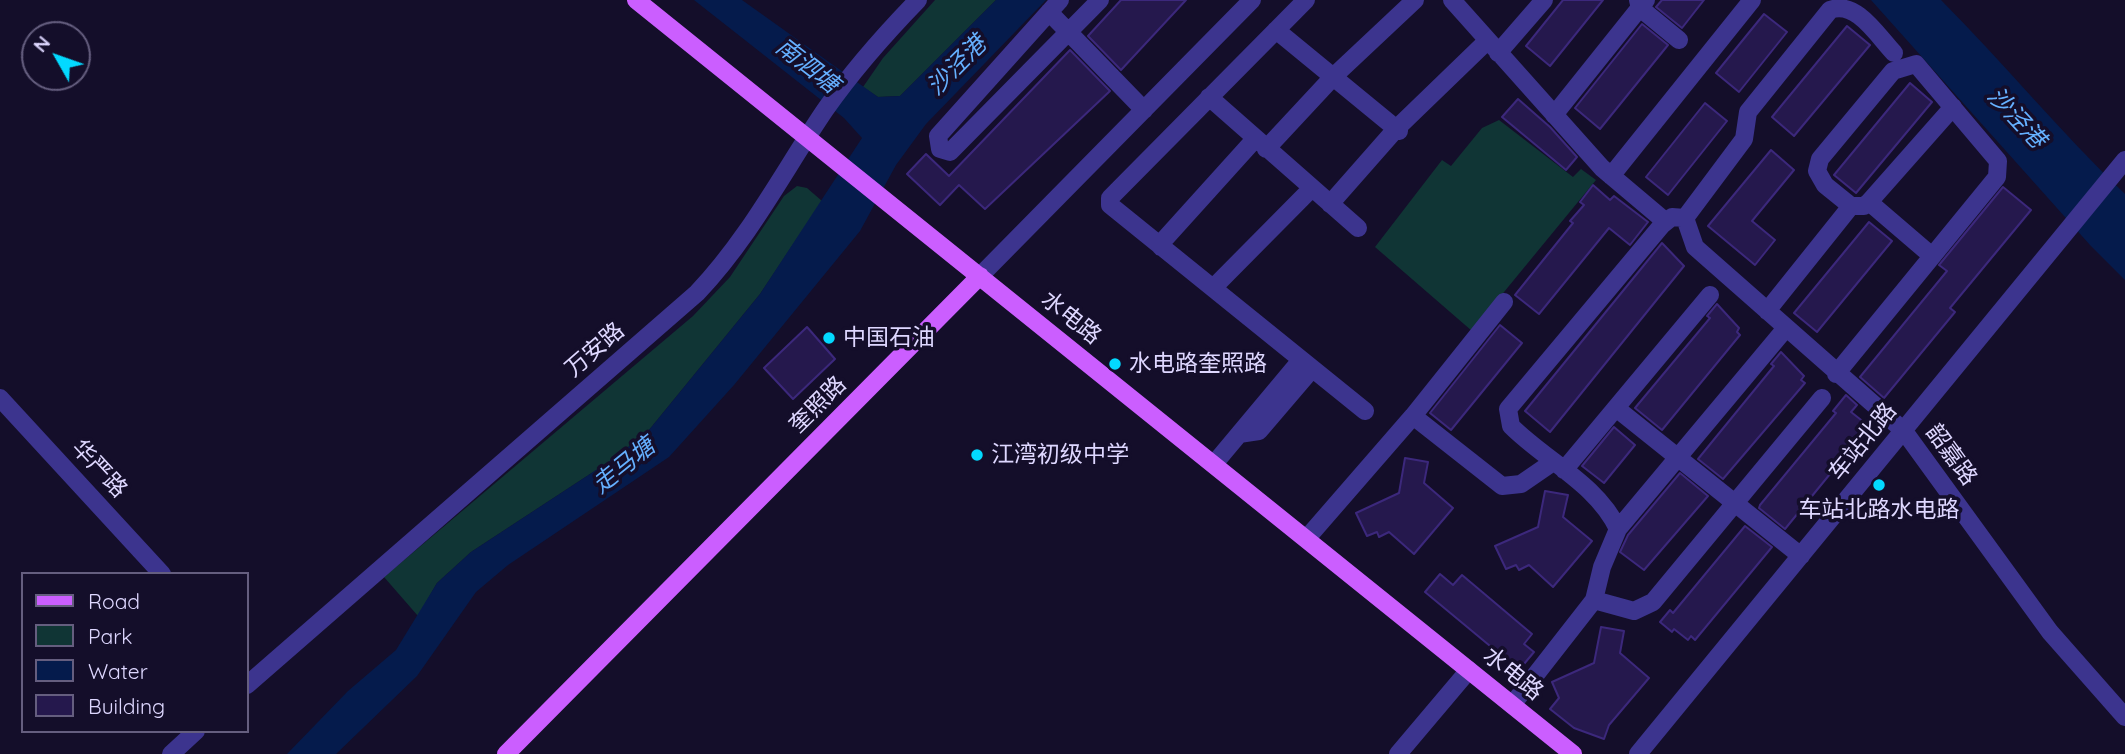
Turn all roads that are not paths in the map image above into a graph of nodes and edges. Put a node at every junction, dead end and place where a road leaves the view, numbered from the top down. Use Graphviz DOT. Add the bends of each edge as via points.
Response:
graph roads {
  1 [pos="636,0"];
  2 [pos="918,0"];
  3 [pos="1100,0"];
  4 [pos="1306,0"];
  5 [pos="1415,0"];
  6 [pos="1452,0"];
  7 [pos="1544,0"];
  8 [pos="1752,0"];
  9 [pos="1250,1"];
  10 [pos="1641,3"];
  11 [pos="1055,6"];
  12 [pos="1276,30"];
  13 [pos="1069,32"];
  14 [pos="1679,40"];
  15 [pos="1492,48"];
  16 [pos="1894,53"];
  17 [pos="1333,77"];
  18 [pos="976,93"];
  19 [pos="1209,97"];
  20 [pos="994,107"];
  21 [pos="1953,107"];
  22 [pos="1144,110"];
  23 [pos="1554,115"];
  24 [pos="1397,130"];
  25 [pos="806,139"];
  26 [pos="1261,144"];
  27 [pos="2121,165"];
  28 [pos="1611,176"];
  29 [pos="1312,188"];
  30 [pos="1869,202"];
  31 [pos="1330,204"];
  32 [pos="1852,206"];
  33 [pos="1685,218"];
  34 [pos="1666,222"];
  35 [pos="1358,228"];
  36 [pos="1161,247"];
  37 [pos="1932,256"];
  38 [pos="980,276"];
  39 [pos="1213,288"];
  40 [pos="1710,295"];
  41 [pos="1504,302"];
  42 [pos="1766,311"];
  43 [pos="1786,328"];
  44 [pos="1306,364"];
  45 [pos="1836,374"];
  46 [pos="0,398"];
  47 [pos="1822,398"];
  48 [pos="1616,408"];
  49 [pos="1365,411"];
  50 [pos="1413,416"];
  51 [pos="1904,431"];
  52 [pos="1678,457"];
  53 [pos="1214,464"];
  54 [pos="1559,466"];
  55 [pos="1735,503"];
  56 [pos="1618,529"];
  57 [pos="1307,538"];
  58 [pos="1801,555"];
  59 [pos="160,572"];
  60 [pos="1594,600"];
  61 [pos="1469,670"];
  62 [pos="250,675"];
  63 [pos="1512,705"];
  64 [pos="2125,717"];
  65 [pos="194,733"];
  66 [pos="170,754"];
  67 [pos="506,754"];
  68 [pos="1398,754"];
  69 [pos="1573,754"];
  70 [pos="1638,754"];
  1 -- 25 [label="main road, 水电路"];
  2 -- 25 [label="street, 万安路" via="857,68"];
  3 -- 13 [label="street"];
  4 -- 12 [label="street"];
  5 -- 17 [label="street"];
  6 -- 15 [label="street"];
  7 -- 15 [label="street"];
  8 -- 28 [label="street"];
  9 -- 22 [label="street, 奎照路"];
  10 -- 14 [label="street"];
  10 -- 23 [label="street"];
  11 -- 13 [label="street"];
  11 -- 18 [label="street"];
  12 -- 17 [label="street"];
  12 -- 19 [label="street"];
  13 -- 20 [label="street"];
  13 -- 22 [label="street"];
  15 -- 23 [label="street"];
  15 -- 24 [label="street"];
  16 -- 33 [label="street" via="1852,9 1830,10 1748,112 1744,139"];
  17 -- 24 [label="street"];
  17 -- 26 [label="street"];
  18 -- 20 [label="street"];
  18 -- 20 [label="street" via="938,136 940,149 950,152"];
  19 -- 26 [label="street"];
  19 -- 36 [label="street" via="1110,198 1110,205"];
  21 -- 30 [label="street"];
  21 -- 32 [label="street" via="1916,64 1893,71 1820,159 1817,171 1825,185"];
  21 -- 37 [label="street" via="1998,161 1997,177"];
  22 -- 38 [label="street, 奎照路"];
  23 -- 28 [label="street"];
  24 -- 31 [label="street"];
  25 -- 38 [label="main road, 水电路"];
  25 -- 62 [label="street, 万安路" via="754,225 697,293"];
  26 -- 29 [label="street"];
  26 -- 36 [label="street"];
  27 -- 51 [label="street, 车站北路"];
  28 -- 34 [label="street"];
  29 -- 31 [label="street"];
  29 -- 39 [label="street"];
  30 -- 32 [label="street"];
  30 -- 37 [label="street"];
  31 -- 35 [label="street"];
  32 -- 42 [label="street"];
  33 -- 34 [label="street" via="1672,217"];
  33 -- 42 [label="street, 韶嘉路" via="1695,247"];
  34 -- 54 [label="street" via="1508,409 1511,426"];
  36 -- 39 [label="street"];
  37 -- 45 [label="street"];
  38 -- 53 [label="main road, 水电路"];
  38 -- 67 [label="main road, 奎照路"];
  39 -- 44 [label="street"];
  40 -- 48 [label="street"];
  41 -- 50 [label="street"];
  42 -- 43 [label="street, 韶嘉路"];
  43 -- 45 [label="street, 韶嘉路"];
  43 -- 52 [label="street"];
  44 -- 49 [label="street"];
  44 -- 53 [label="street" via="1256,433 1238,434"];
  45 -- 51 [label="street, 韶嘉路"];
  46 -- 59 [label="street, 华严路"];
  47 -- 55 [label="street"];
  48 -- 52 [label="street"];
  48 -- 54 [label="street"];
  50 -- 54 [label="street" via="1502,486 1521,484"];
  50 -- 57 [label="street"];
  51 -- 58 [label="street, 车站北路"];
  51 -- 64 [label="street, 韶嘉路" via="2050,632"];
  52 -- 55 [label="street"];
  52 -- 56 [label="street"];
  53 -- 57 [label="main road, 水电路"];
  54 -- 56 [label="street" via="1610,511"];
  55 -- 58 [label="street"];
  55 -- 60 [label="street" via="1653,602 1634,611"];
  56 -- 60 [label="street"];
  57 -- 61 [label="main road, 水电路"];
  58 -- 70 [label="street, 车站北路"];
  60 -- 63 [label="street"];
  61 -- 63 [label="main road, 水电路"];
  61 -- 68 [label="street"];
  63 -- 69 [label="main road, 水电路"];
  65 -- 66 [label="street"];
}
